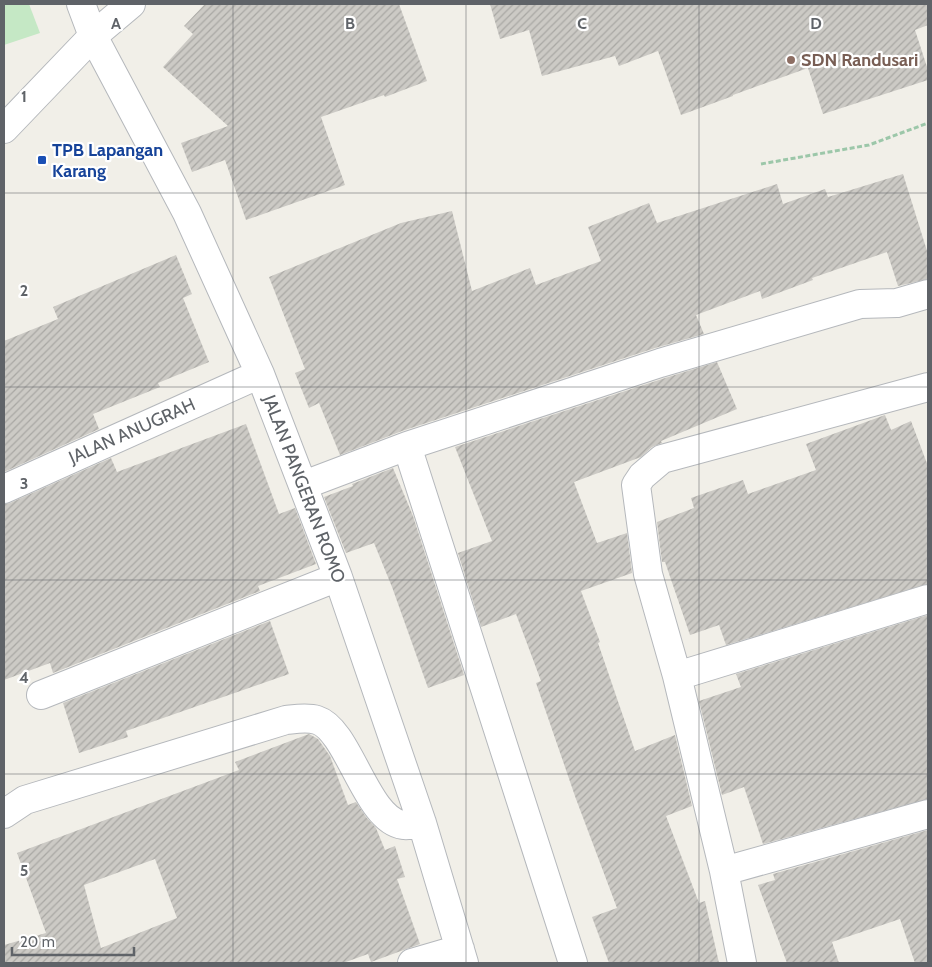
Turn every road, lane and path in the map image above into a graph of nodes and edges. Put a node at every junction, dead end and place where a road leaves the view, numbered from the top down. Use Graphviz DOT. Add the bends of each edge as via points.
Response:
graph roads {
  1 [pos="81,4"];
  2 [pos="131,4"];
  3 [pos="93,36"];
  4 [pos="928,123"];
  5 [pos="4,129"];
  6 [pos="761,164"];
  7 [pos="928,294"];
  8 [pos="260,374"];
  9 [pos="928,387"];
  10 [pos="407,446"];
  11 [pos="304,486"];
  12 [pos="4,489"];
  13 [pos="338,577"];
  14 [pos="928,598"];
  15 [pos="677,676"];
  16 [pos="40,695"];
  17 [pos="4,814"];
  18 [pos="928,814"];
  19 [pos="422,823"];
  20 [pos="724,871"];
  21 [pos="462,956"];
  22 [pos="412,963"];
  23 [pos="573,963"];
  24 [pos="742,963"];
  1 -- 3 [label="street, JALAN PANGERAN ROMO"];
  2 -- 3 [label="street"];
  3 -- 5 [label="street"];
  3 -- 8 [label="street, JALAN PANGERAN ROMO" via="187,213"];
  4 -- 6 [label="path" via="869,145"];
  7 -- 10 [label="street" via="897,303 850,306 660,363"];
  8 -- 11 [label="street, JALAN PANGERAN ROMO"];
  8 -- 12 [label="street, JALAN ANUGRAH"];
  9 -- 15 [label="street" via="662,459 642,476 636,485 648,574"];
  10 -- 11 [label="street"];
  10 -- 23 [label="street"];
  11 -- 13 [label="street, JALAN PANGERAN ROMO"];
  13 -- 16 [label="street"];
  13 -- 19 [label="street, JALAN PANGERAN ROMO"];
  14 -- 15 [label="street"];
  15 -- 20 [label="street"];
  17 -- 19 [label="street" via="25,800 286,720 303,718 328,726 371,798 392,822 404,825"];
  18 -- 20 [label="street"];
  19 -- 21 [label="street, JALAN PANGERAN ROMO"];
  20 -- 24 [label="street"];
  21 -- 22 [label="street"];
}
